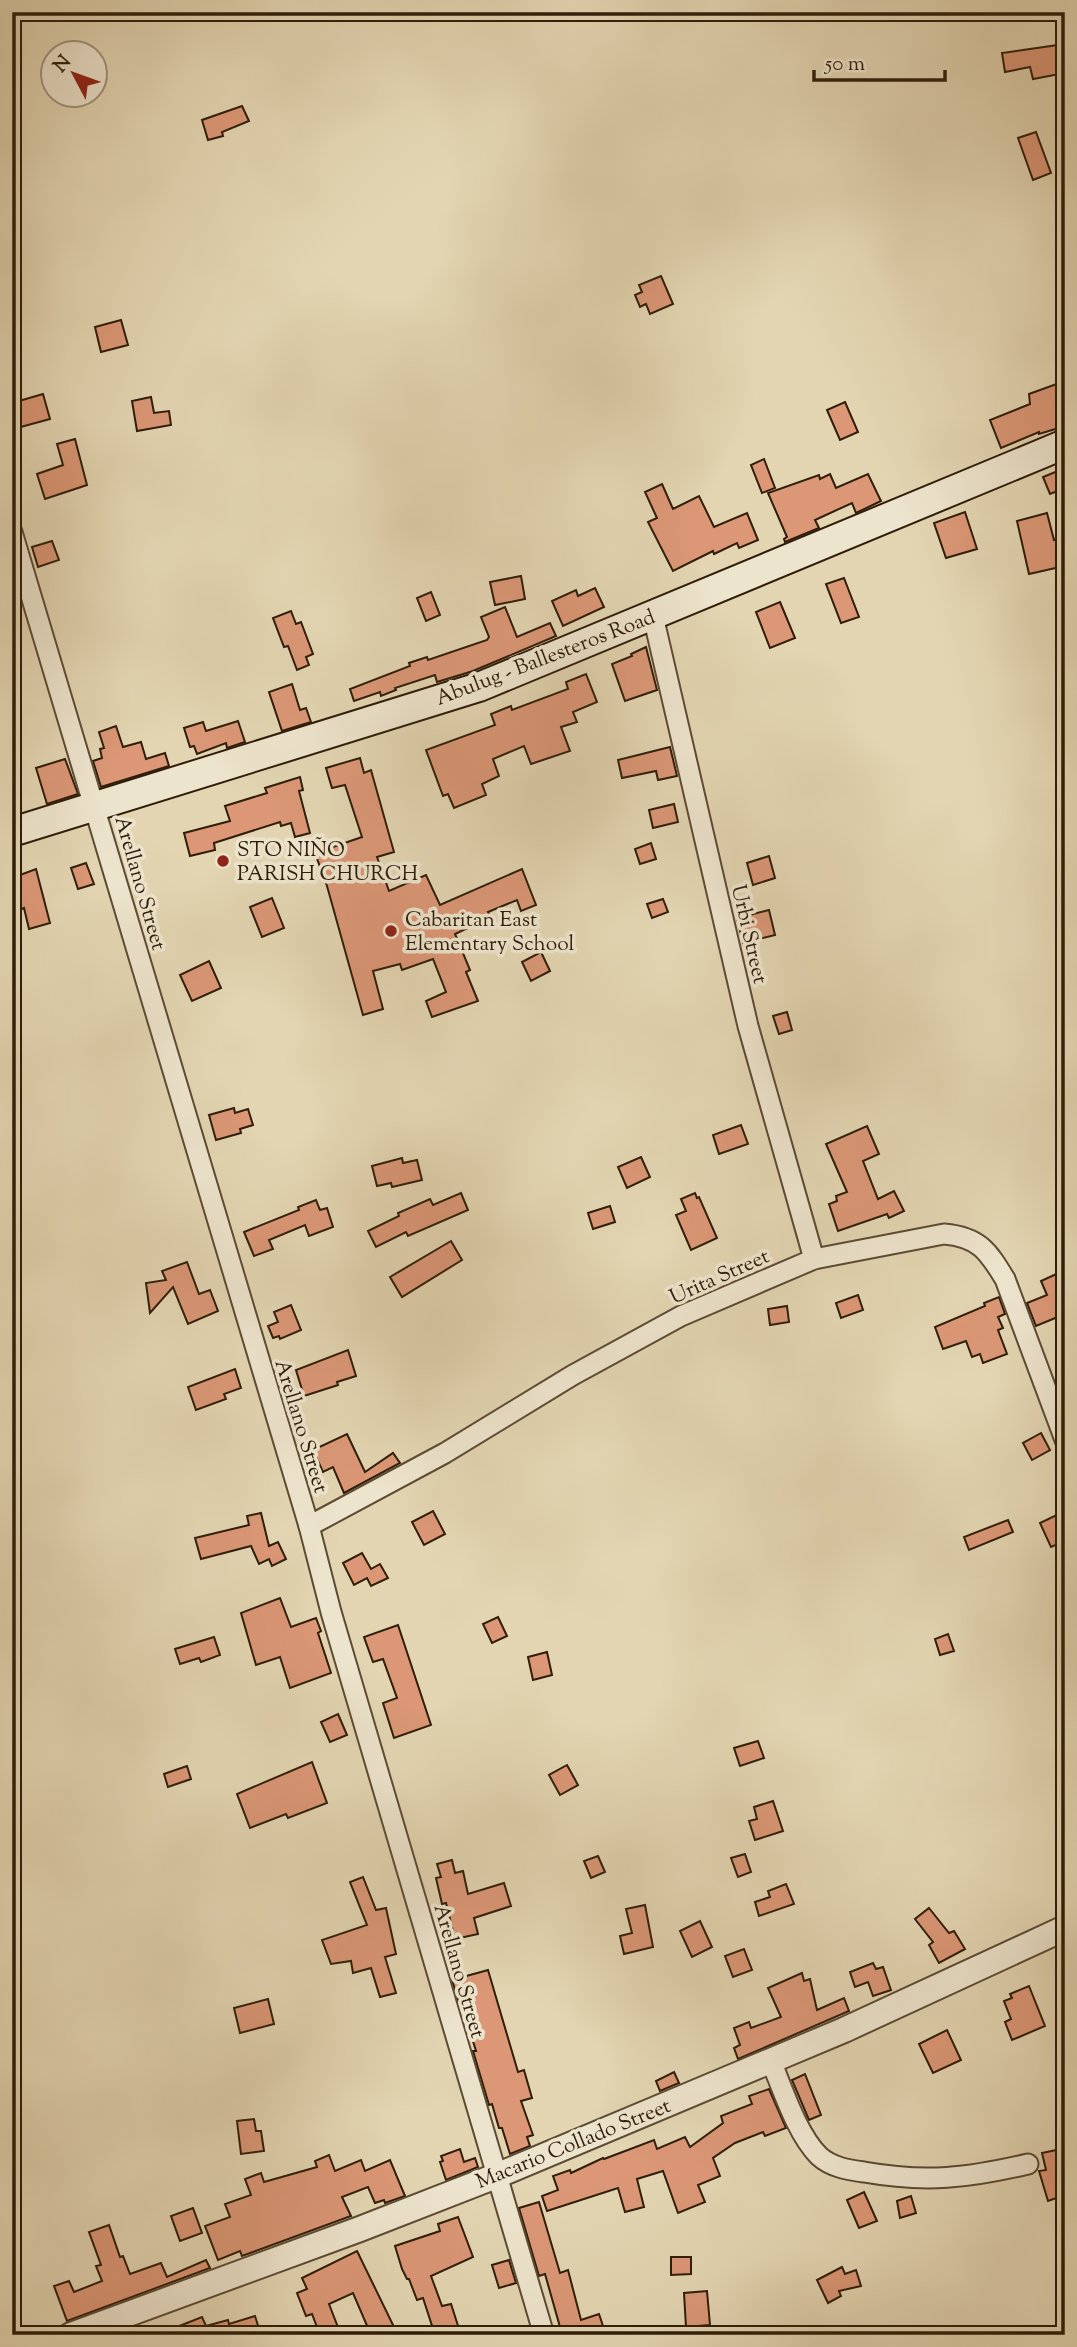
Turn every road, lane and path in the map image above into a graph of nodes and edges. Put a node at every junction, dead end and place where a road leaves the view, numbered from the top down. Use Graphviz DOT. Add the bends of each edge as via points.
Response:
graph roads {
  1 [pos="1065,444"];
  2 [pos="12,532"];
  3 [pos="653,616"];
  4 [pos="96,808"];
  5 [pos="12,832"];
  6 [pos="814,1259"];
  7 [pos="1065,1440"];
  8 [pos="309,1526"];
  9 [pos="1065,1928"];
  10 [pos="771,2061"];
  11 [pos="1028,2164"];
  12 [pos="496,2176"];
  13 [pos="71,2335"];
  14 [pos="544,2335"];
  1 -- 3 [label="main road, Abulug - Ballesteros Road"];
  2 -- 4 [label="street, Arellano Street"];
  3 -- 4 [label="main road, Abulug - Ballesteros Road" via="479,687"];
  3 -- 6 [label="street, Urbi Street" via="748,1026"];
  4 -- 5 [label="main road, Abulug - Ballesteros Road"];
  4 -- 8 [label="street, Arellano Street"];
  6 -- 7 [label="street, Urita Street" via="944,1234 980,1244 1005,1279"];
  6 -- 8 [label="street, Urita Street" via="681,1316"];
  8 -- 12 [label="street, Arellano Street"];
  9 -- 10 [label="street, Macario Collado Street"];
  10 -- 11 [label="street" via="809,2145 834,2165 934,2180"];
  10 -- 12 [label="street, Macario Collado Street"];
  12 -- 13 [label="street, Macario Collado Street"];
  12 -- 14 [label="street, Arellano Street"];
}
